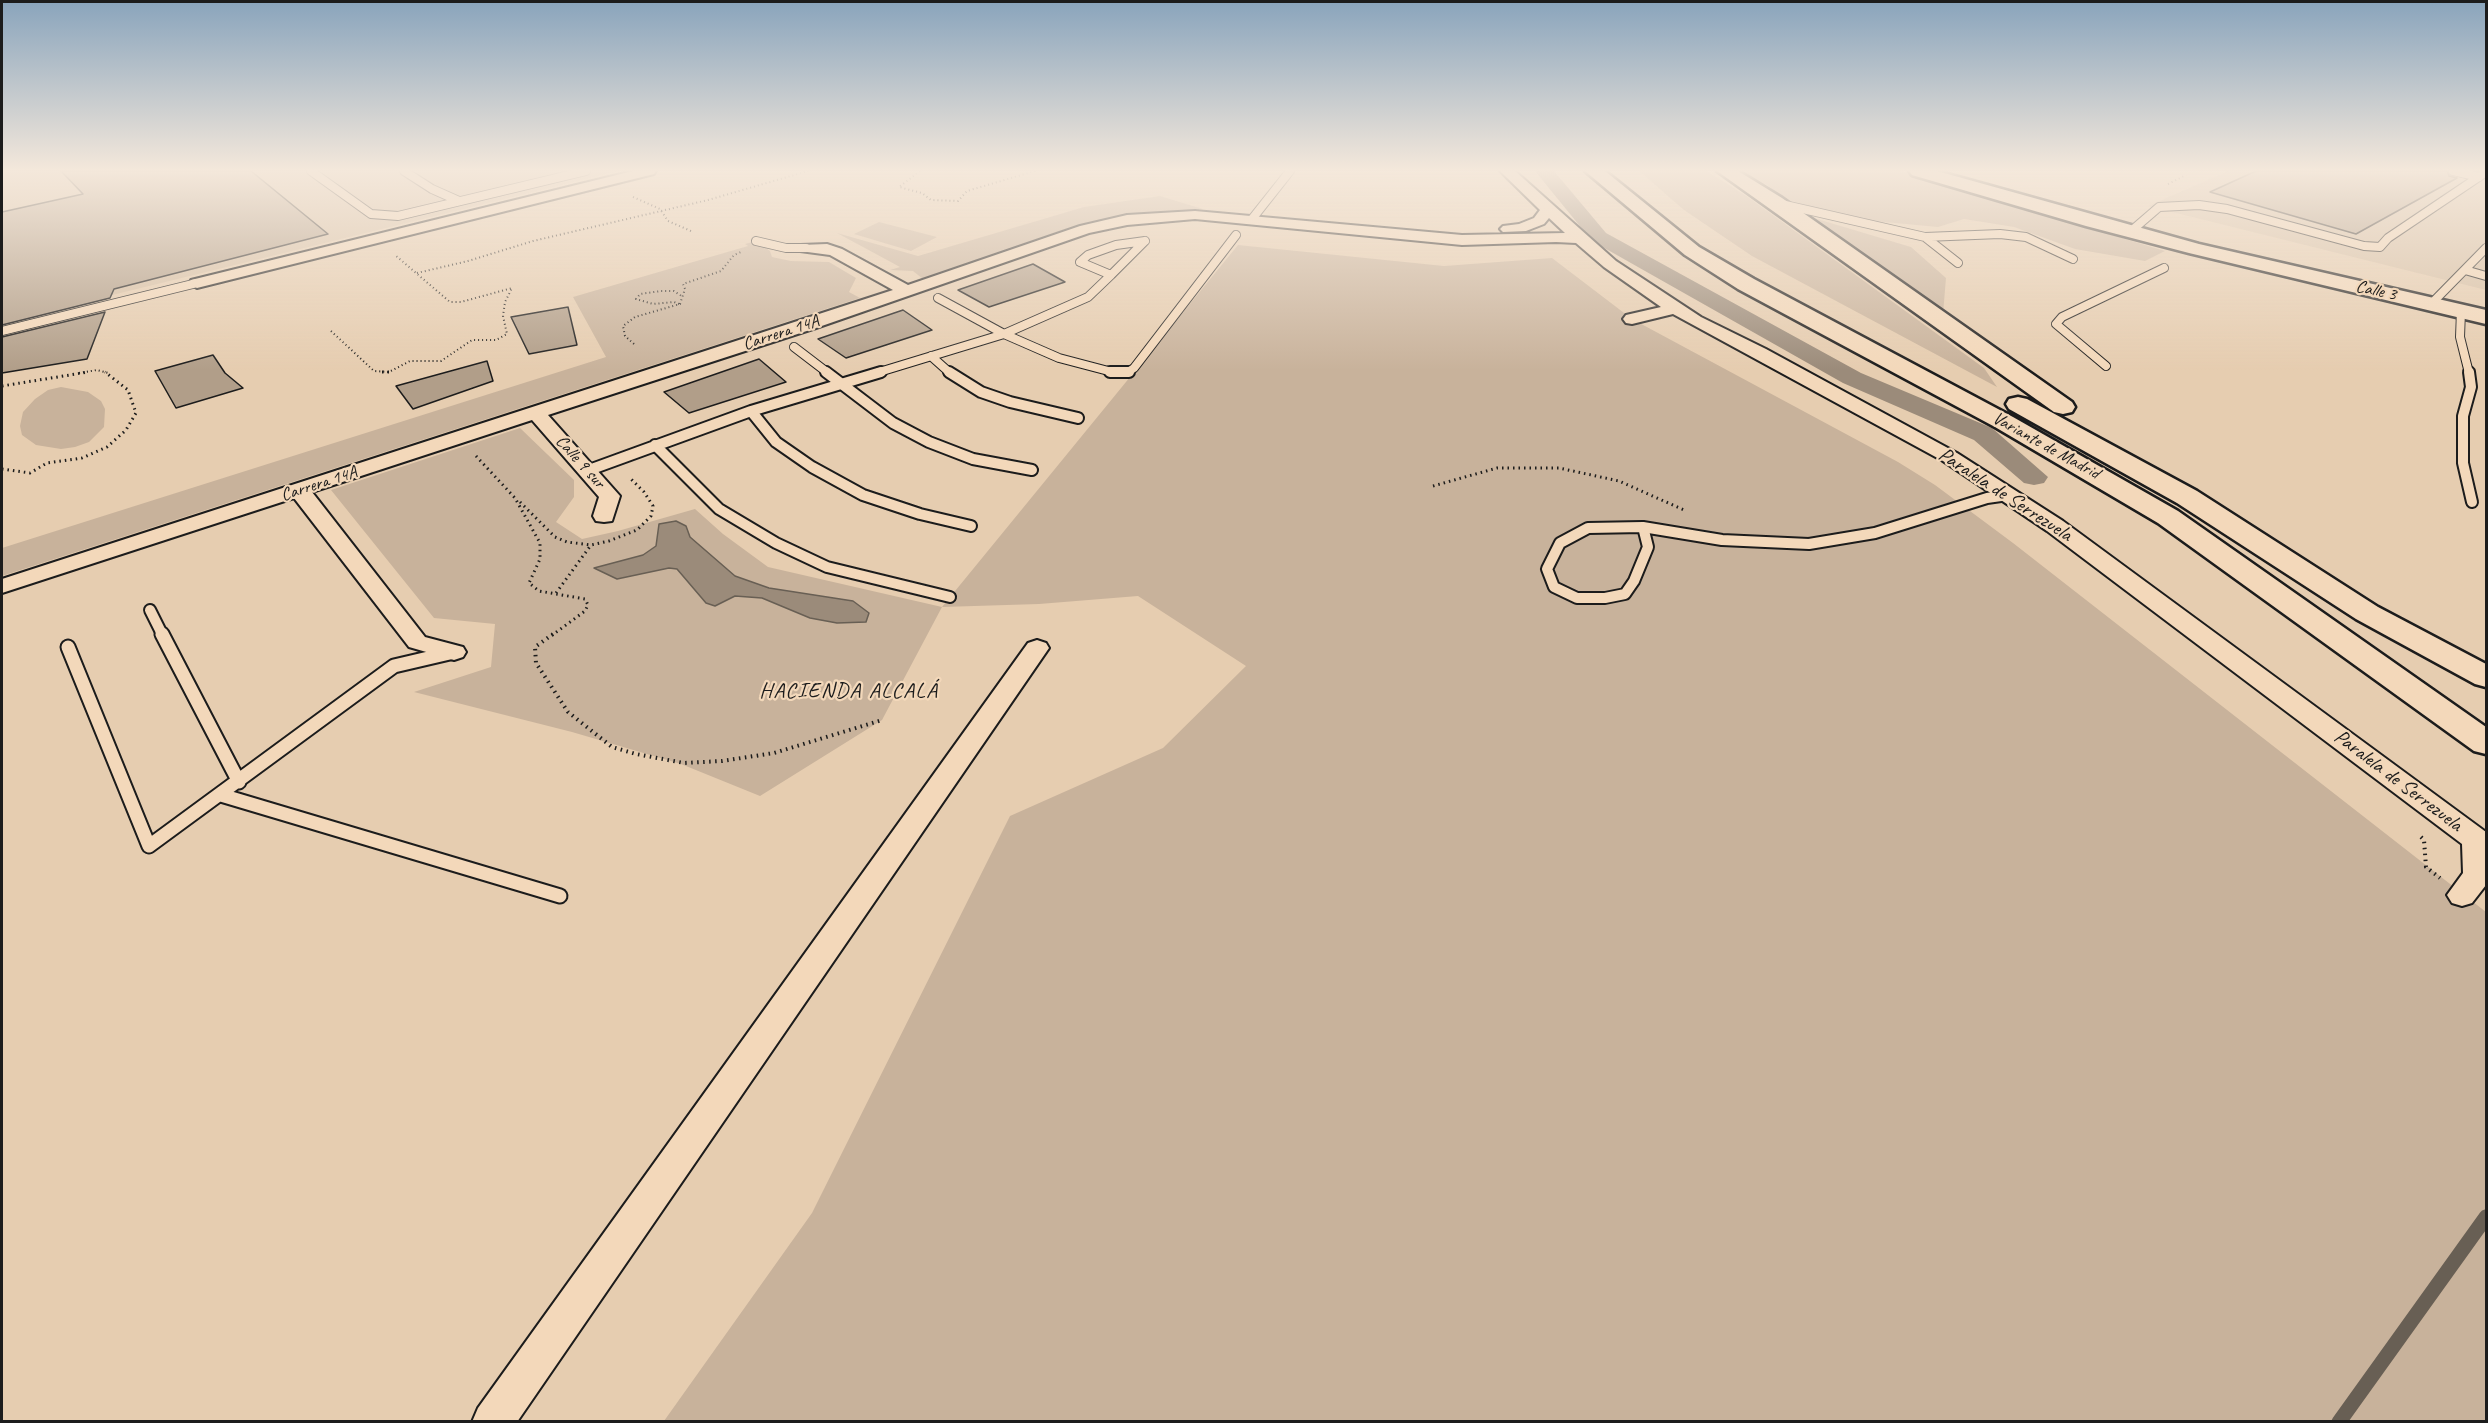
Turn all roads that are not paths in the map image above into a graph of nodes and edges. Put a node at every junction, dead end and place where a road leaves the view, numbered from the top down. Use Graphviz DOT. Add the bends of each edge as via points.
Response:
graph roads {
  1 [pos="381,237"];
  2 [pos="1029,237"];
  3 [pos="1234,237"];
  4 [pos="1321,237"];
  5 [pos="1437,237"];
  6 [pos="1543,237"];
  7 [pos="1561,237"];
  8 [pos="1643,237"];
  9 [pos="1712,237"];
  10 [pos="1824,237"];
  11 [pos="1925,237"];
  12 [pos="2027,237"];
  13 [pos="2153,237"];
  14 [pos="2332,237"];
  15 [pos="2389,237"];
  16 [pos="1580,239"];
  17 [pos="1462,240"];
  18 [pos="756,241"];
  19 [pos="1318,243"];
  20 [pos="806,248"];
  21 [pos="2487,248"];
  22 [pos="1461,257"];
  23 [pos="2073,259"];
  24 [pos="1958,264"];
  25 [pos="2164,268"];
  26 [pos="2464,270"];
  27 [pos="1111,275"];
  28 [pos="2487,276"];
  29 [pos="197,283"];
  30 [pos="899,287"];
  31 [pos="938,298"];
  32 [pos="2431,304"];
  33 [pos="1676,308"];
  34 [pos="2461,311"];
  35 [pos="2487,317"];
  36 [pos="1632,319"];
  37 [pos="2,332"];
  38 [pos="1004,334"];
  39 [pos="794,347"];
  40 [pos="931,356"];
  41 [pos="2106,366"];
  42 [pos="842,384"];
  43 [pos="752,411"];
  44 [pos="536,413"];
  45 [pos="1078,418"];
  46 [pos="655,445"];
  47 [pos="589,470"];
  48 [pos="1032,470"];
  49 [pos="299,490"];
  50 [pos="2008,495"];
  51 [pos="2472,502"];
  52 [pos="604,516"];
  53 [pos="971,526"];
  54 [pos="1643,527"];
  55 [pos="2,568"];
  56 [pos="2,586"];
  57 [pos="950,597"];
  58 [pos="150,610"];
  59 [pos="68,647"];
  60 [pos="1037,648"];
  61 [pos="454,652"];
  62 [pos="2485,676"];
  63 [pos="2487,743"];
  64 [pos="239,782"];
  65 [pos="221,795"];
  66 [pos="2481,843"];
  67 [pos="2462,895"];
  68 [pos="560,896"];
  69 [pos="492,1422"];
  1 -- 29 [label="street"];
  2 -- 30 [label="street, Carrera 14A"];
  3 -- 38 [label="lane" via="1128,372 1116,373 1059,358"];
  4 -- 19 [label="street"];
  5 -- 17 [label="street, Carrera 14A"];
  6 -- 17 [label="street, Carrera 14A"];
  7 -- 16 [label="street, Carrera 14A"];
  8 -- 63 [label="main road, Variante de Madrid" via="1742,302 1841,349 1929,382 2074,460 2168,517"];
  9 -- 62 [label="main road, Variante de Madrid" via="1776,279 2109,453 2274,551 2367,613"];
  10 -- 62 [label="main road" via="2044,396 2250,514 2412,620"];
  11 -- 24 [label="lane"];
  12 -- 23 [label="lane"];
  13 -- 32 [label="main road, Calle 3"];
  14 -- 15 [label="lane" via="2380,247"];
  16 -- 33 [label="street, Paralela de Serrezuela"];
  17 -- 22 [label="street"];
  18 -- 20 [label="lane"];
  20 -- 30 [label="street" via="836,252"];
  21 -- 26 [label="lane"];
  25 -- 41 [label="lane" via="2062,317 2056,324"];
  26 -- 28 [label="lane"];
  26 -- 32 [label="lane"];
  27 -- 27 [label="lane" via="1132,255 1146,241 1116,245 1080,262"];
  27 -- 38 [label="lane" via="1088,297"];
  29 -- 37 [label="lane"];
  30 -- 44 [label="street, Carrera 14A" via="810,324"];
  30 -- 55 [label="street, Carrera 14A"];
  31 -- 38 [label="lane"];
  32 -- 34 [label="main road, Calle 3"];
  33 -- 36 [label="street"];
  33 -- 50 [label="street, Paralela de Serrezuela" via="1950,457"];
  34 -- 35 [label="main road, Calle 3"];
  34 -- 51 [label="lane" via="2460,337 2470,387 2463,416 2463,464"];
  38 -- 40 [label="lane"];
  39 -- 42 [label="lane"];
  40 -- 42 [label="lane"];
  40 -- 45 [label="lane" via="955,377 981,392"];
  42 -- 43 [label="lane"];
  42 -- 48 [label="lane" via="893,423 930,442 973,459"];
  43 -- 46 [label="lane"];
  43 -- 53 [label="lane" via="776,442 863,495"];
  44 -- 47 [label="street, Calle 9 sur"];
  44 -- 49 [label="street, Carrera 14A"];
  46 -- 47 [label="lane"];
  46 -- 57 [label="lane" via="719,509 776,543 826,567"];
  47 -- 52 [label="street, Calle 9 sur" via="610,496"];
  49 -- 56 [label="street, Carrera 14A"];
  49 -- 61 [label="street" via="417,642"];
  50 -- 54 [label="lane" via="1875,533 1809,543 1722,540"];
  50 -- 66 [label="street, Paralela de Serrezuela"];
  54 -- 54 [label="lane" via="1588,528 1560,543 1547,569 1554,587 1577,598 1624,594 1648,547"];
  58 -- 64 [label="lane"];
  59 -- 65 [label="lane" via="149,846"];
  60 -- 69 [label="street"];
  61 -- 64 [label="lane" via="394,666"];
  64 -- 65 [label="lane"];
  65 -- 68 [label="lane"];
  66 -- 67 [label="street" via="2478,875"];
}
